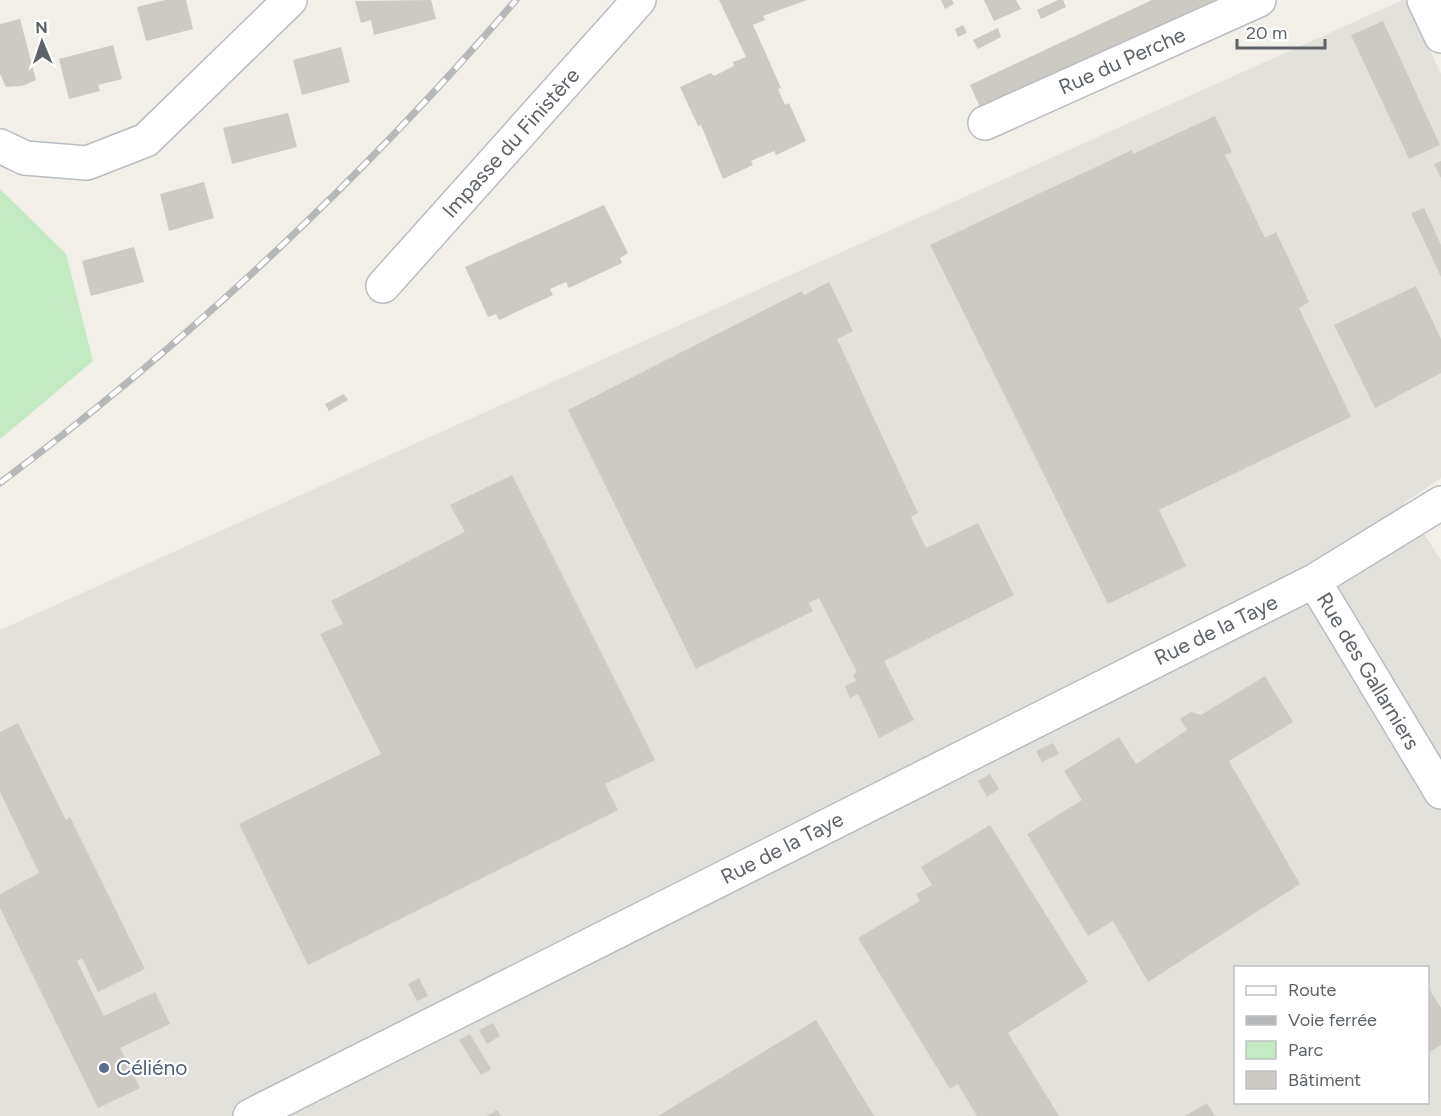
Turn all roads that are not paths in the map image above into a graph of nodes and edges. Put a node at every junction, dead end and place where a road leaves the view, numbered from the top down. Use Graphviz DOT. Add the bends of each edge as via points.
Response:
graph roads {
  1 [pos="290,0"];
  2 [pos="639,0"];
  3 [pos="1258,0"];
  4 [pos="1424,0"];
  5 [pos="1441,36"];
  6 [pos="985,123"];
  7 [pos="0,146"];
  8 [pos="383,286"];
  9 [pos="1441,503"];
  10 [pos="1314,581"];
  11 [pos="1441,792"];
  12 [pos="250,1116"];
  1 -- 7 [label="street" via="146,140 87,163 26,158"];
  2 -- 8 [label="street, Impasse du Finistère"];
  3 -- 6 [label="street, Rue du Perche"];
  4 -- 5 [label="street"];
  9 -- 10 [label="street, Rue de la Taye"];
  10 -- 11 [label="street, Rue des Gallarniers"];
  10 -- 12 [label="street, Rue de la Taye"];
}
